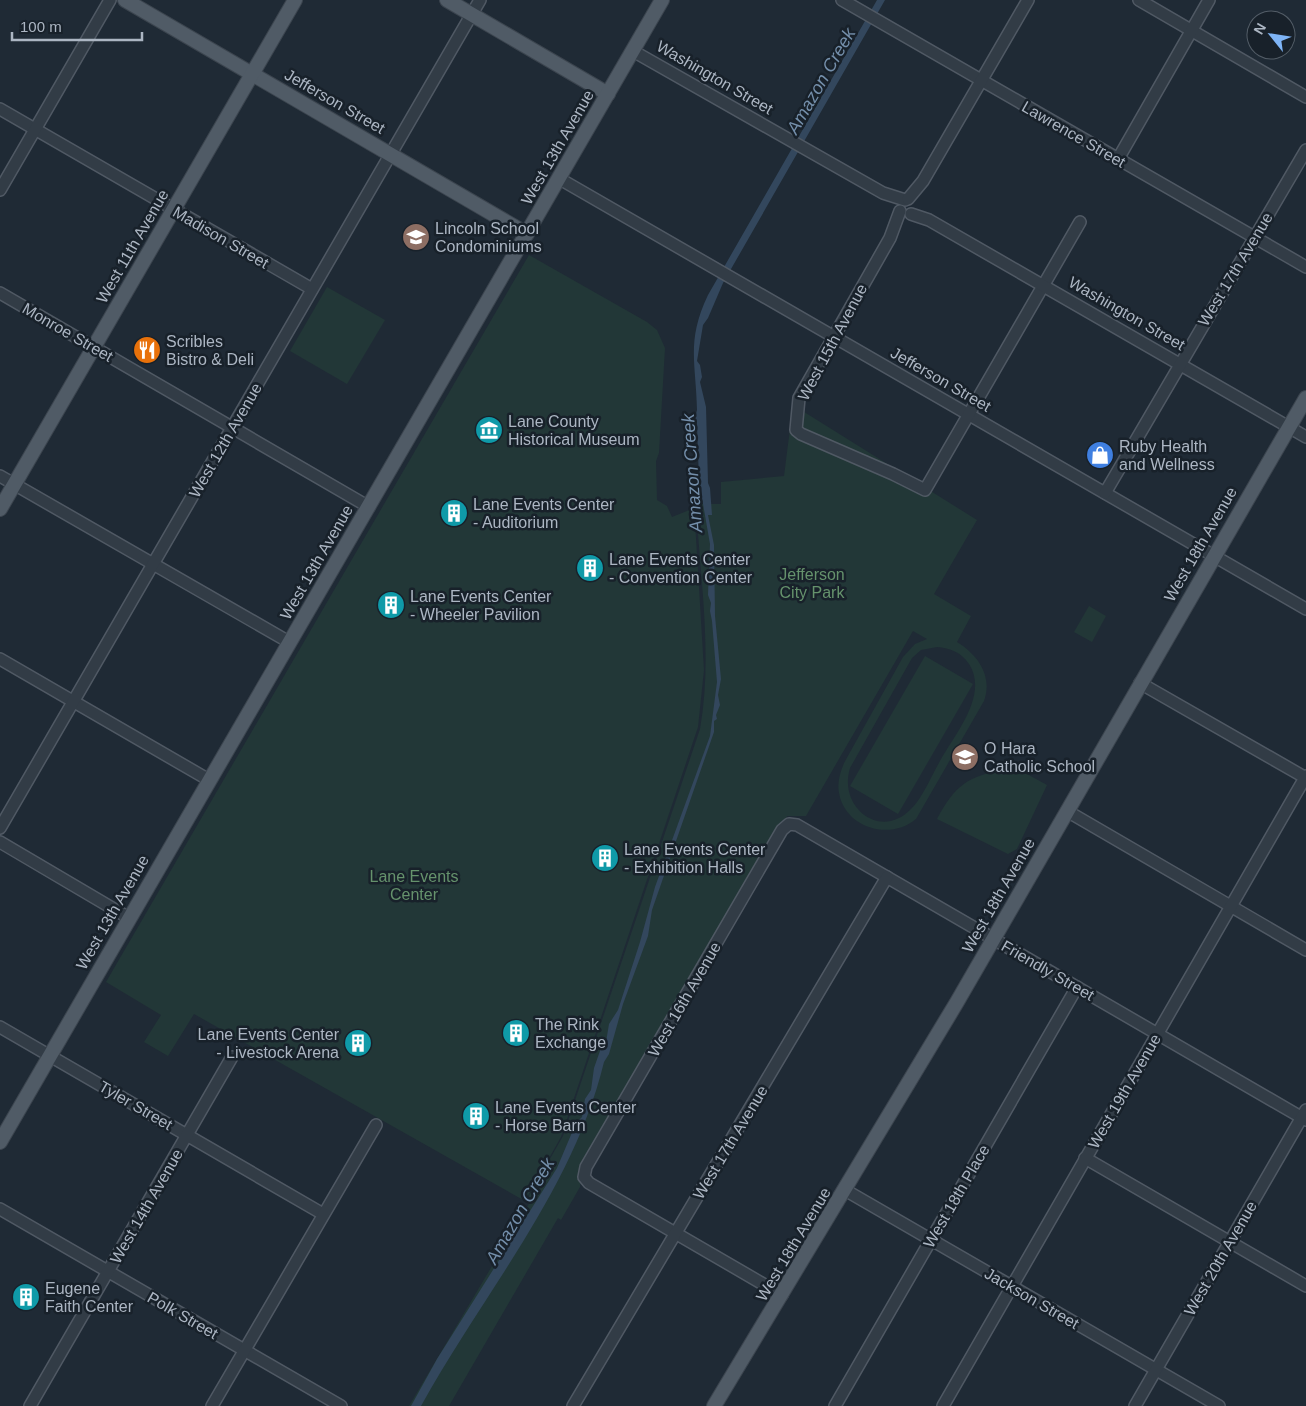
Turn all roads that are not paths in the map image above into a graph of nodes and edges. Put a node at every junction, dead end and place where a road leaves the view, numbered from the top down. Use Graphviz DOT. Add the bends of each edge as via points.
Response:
graph roads {
  1 [pos="110,0"];
  2 [pos="125,0"];
  3 [pos="295,0"];
  4 [pos="447,0"];
  5 [pos="480,0"];
  6 [pos="662,0"];
  7 [pos="842,0"];
  8 [pos="1028,0"];
  9 [pos="1138,0"];
  10 [pos="1210,0"];
  11 [pos="472,14"];
  12 [pos="1192,31"];
  13 [pos="633,51"];
  14 [pos="253,73"];
  15 [pos="982,81"];
  16 [pos="608,94"];
  17 [pos="1306,97"];
  18 [pos="0,108"];
  19 [pos="35,129"];
  20 [pos="1306,150"];
  21 [pos="391,154"];
  22 [pos="1118,159"];
  23 [pos="560,179"];
  24 [pos="0,190"];
  25 [pos="908,207"];
  26 [pos="173,210"];
  27 [pos="1080,222"];
  28 [pos="527,234"];
  29 [pos="1254,237"];
  30 [pos="1306,267"];
  31 [pos="1043,285"];
  32 [pos="312,289"];
  33 [pos="0,293"];
  34 [pos="834,337"];
  35 [pos="94,347"];
  36 [pos="1180,364"];
  37 [pos="1306,398"];
  38 [pos="968,415"];
  39 [pos="232,427"];
  40 [pos="1288,427"];
  41 [pos="1306,438"];
  42 [pos="0,476"];
  43 [pos="14,485"];
  44 [pos="1105,493"];
  45 [pos="369,507"];
  46 [pos="0,509"];
  47 [pos="1214,556"];
  48 [pos="153,564"];
  49 [pos="1306,609"];
  50 [pos="289,642"];
  51 [pos="0,659"];
  52 [pos="1140,683"];
  53 [pos="73,702"];
  54 [pos="1306,777"];
  55 [pos="209,780"];
  56 [pos="1067,810"];
  57 [pos="789,824"];
  58 [pos="0,828"];
  59 [pos="0,842"];
  60 [pos="887,878"];
  61 [pos="1231,906"];
  62 [pos="129,918"];
  63 [pos="994,939"];
  64 [pos="1306,950"];
  65 [pos="1077,987"];
  66 [pos="0,1027"];
  67 [pos="1157,1034"];
  68 [pos="50,1055"];
  69 [pos="232,1057"];
  70 [pos="1305,1116"];
  71 [pos="376,1125"];
  72 [pos="187,1135"];
  73 [pos="0,1142"];
  74 [pos="1085,1158"];
  75 [pos="845,1190"];
  76 [pos="0,1209"];
  77 [pos="323,1214"];
  78 [pos="675,1233"];
  79 [pos="931,1240"];
  80 [pos="1230,1242"];
  81 [pos="108,1272"];
  82 [pos="1012,1286"];
  83 [pos="1306,1286"];
  84 [pos="782,1295"];
  85 [pos="244,1350"];
  86 [pos="1156,1369"];
  87 [pos="30,1406"];
  88 [pos="212,1406"];
  89 [pos="341,1406"];
  90 [pos="573,1406"];
  91 [pos="714,1406"];
  92 [pos="835,1406"];
  93 [pos="942,1406"];
  94 [pos="1135,1406"];
  95 [pos="1219,1406"];
  1 -- 19 [label="street"];
  2 -- 14 [label="main road, Jefferson Street"];
  3 -- 14 [label="main road, West 11th Avenue"];
  4 -- 11 [label="main road"];
  5 -- 11 [label="street, West 12th Avenue"];
  6 -- 13 [label="main road, West 13th Avenue"];
  7 -- 15 [label="street, Lawrence Street"];
  8 -- 15 [label="street, West 15th Avenue"];
  9 -- 12 [label="street"];
  10 -- 12 [label="street"];
  11 -- 16 [label="main road"];
  11 -- 21 [label="street, West 12th Avenue"];
  12 -- 17 [label="street"];
  12 -- 22 [label="street"];
  13 -- 16 [label="main road, West 13th Avenue"];
  13 -- 25 [label="street, Washington Street"];
  14 -- 21 [label="main road, Jefferson Street"];
  14 -- 26 [label="main road, West 11th Avenue"];
  15 -- 22 [label="street, Lawrence Street"];
  15 -- 25 [label="street, West 15th Avenue"];
  16 -- 23 [label="main road, West 13th Avenue"];
  18 -- 19 [label="street, Madison Street"];
  19 -- 24 [label="street"];
  19 -- 26 [label="street, Madison Street"];
  20 -- 29 [label="street, West 17th Avenue"];
  21 -- 28 [label="main road, Jefferson Street"];
  21 -- 32 [label="street, West 12th Avenue"];
  22 -- 29 [label="street, Lawrence Street"];
  23 -- 28 [label="main road, West 13th Avenue"];
  23 -- 34 [label="street, Jefferson Street"];
  25 -- 31 [label="street, Washington Street"];
  25 -- 34 [label="street, West 15th Avenue"];
  26 -- 32 [label="street, Madison Street"];
  26 -- 35 [label="main road, West 11th Avenue"];
  27 -- 31 [label="street"];
  28 -- 45 [label="main road, West 13th Avenue"];
  29 -- 30 [label="street, Lawrence Street"];
  29 -- 36 [label="street, West 17th Avenue"];
  31 -- 36 [label="street, Washington Street"];
  31 -- 38 [label="street"];
  32 -- 39 [label="street, West 12th Avenue"];
  33 -- 35 [label="street, Monroe Street"];
  34 -- 38 [label="street, Jefferson Street"];
  34 -- 38 [label="street, West 15th Avenue" via="799,398 796,430 802,434 925,490"];
  35 -- 39 [label="street, Monroe Street"];
  35 -- 43 [label="main road, West 11th Avenue"];
  36 -- 40 [label="street, Washington Street"];
  36 -- 44 [label="street, West 17th Avenue"];
  37 -- 40 [label="main road, West 18th Avenue"];
  38 -- 44 [label="street, Jefferson Street"];
  39 -- 45 [label="street, Monroe Street"];
  39 -- 48 [label="street, West 12th Avenue"];
  40 -- 41 [label="street, Washington Street"];
  40 -- 47 [label="main road, West 18th Avenue"];
  42 -- 43 [label="street"];
  43 -- 46 [label="main road, West 11th Avenue"];
  43 -- 48 [label="street"];
  44 -- 47 [label="street, Jefferson Street"];
  45 -- 50 [label="main road, West 13th Avenue"];
  47 -- 49 [label="street, Jefferson Street"];
  47 -- 52 [label="main road, West 18th Avenue"];
  48 -- 50 [label="street"];
  48 -- 53 [label="street, West 12th Avenue"];
  50 -- 55 [label="main road, West 13th Avenue"];
  51 -- 53 [label="street"];
  52 -- 54 [label="street"];
  52 -- 56 [label="main road, West 18th Avenue"];
  53 -- 55 [label="street"];
  53 -- 58 [label="street, West 12th Avenue"];
  54 -- 61 [label="street, West 19th Avenue"];
  55 -- 62 [label="main road, West 13th Avenue"];
  56 -- 61 [label="street"];
  56 -- 63 [label="main road, West 18th Avenue"];
  57 -- 60 [label="street, Friendly Street" via="796,825"];
  57 -- 78 [label="street, West 16th Avenue" via="782,830 586,1167 584,1177 589,1183"];
  59 -- 62 [label="street"];
  60 -- 63 [label="street, Friendly Street"];
  60 -- 78 [label="street, West 17th Avenue"];
  61 -- 64 [label="street"];
  61 -- 67 [label="street, West 19th Avenue"];
  62 -- 68 [label="main road, West 13th Avenue"];
  63 -- 65 [label="street, Friendly Street"];
  63 -- 75 [label="main road, West 18th Avenue"];
  65 -- 67 [label="street, Friendly Street"];
  65 -- 79 [label="street, West 18th Place"];
  66 -- 68 [label="street, Tyler Street"];
  67 -- 70 [label="street, Friendly Street"];
  67 -- 74 [label="street, West 19th Avenue"];
  68 -- 72 [label="street, Tyler Street"];
  68 -- 73 [label="main road, West 13th Avenue"];
  69 -- 72 [label="street, West 14th Avenue"];
  70 -- 80 [label="street, West 20th Avenue"];
  71 -- 77 [label="street"];
  72 -- 77 [label="street, Tyler Street"];
  72 -- 81 [label="street, West 14th Avenue"];
  74 -- 80 [label="street"];
  74 -- 82 [label="street, West 19th Avenue"];
  75 -- 79 [label="street, Jackson Street"];
  75 -- 84 [label="main road, West 18th Avenue"];
  76 -- 81 [label="street, Polk Street"];
  77 -- 85 [label="street"];
  78 -- 84 [label="street"];
  78 -- 90 [label="street, West 17th Avenue"];
  79 -- 82 [label="street, Jackson Street"];
  79 -- 92 [label="street, West 18th Place"];
  80 -- 83 [label="street"];
  80 -- 86 [label="street, West 20th Avenue"];
  81 -- 85 [label="street, Polk Street"];
  81 -- 87 [label="street, West 14th Avenue"];
  82 -- 86 [label="street, Jackson Street"];
  82 -- 93 [label="street, West 19th Avenue"];
  84 -- 91 [label="main road, West 18th Avenue"];
  85 -- 88 [label="street"];
  85 -- 89 [label="street, Polk Street"];
  86 -- 94 [label="street, West 20th Avenue"];
  86 -- 95 [label="street, Jackson Street"];
}
